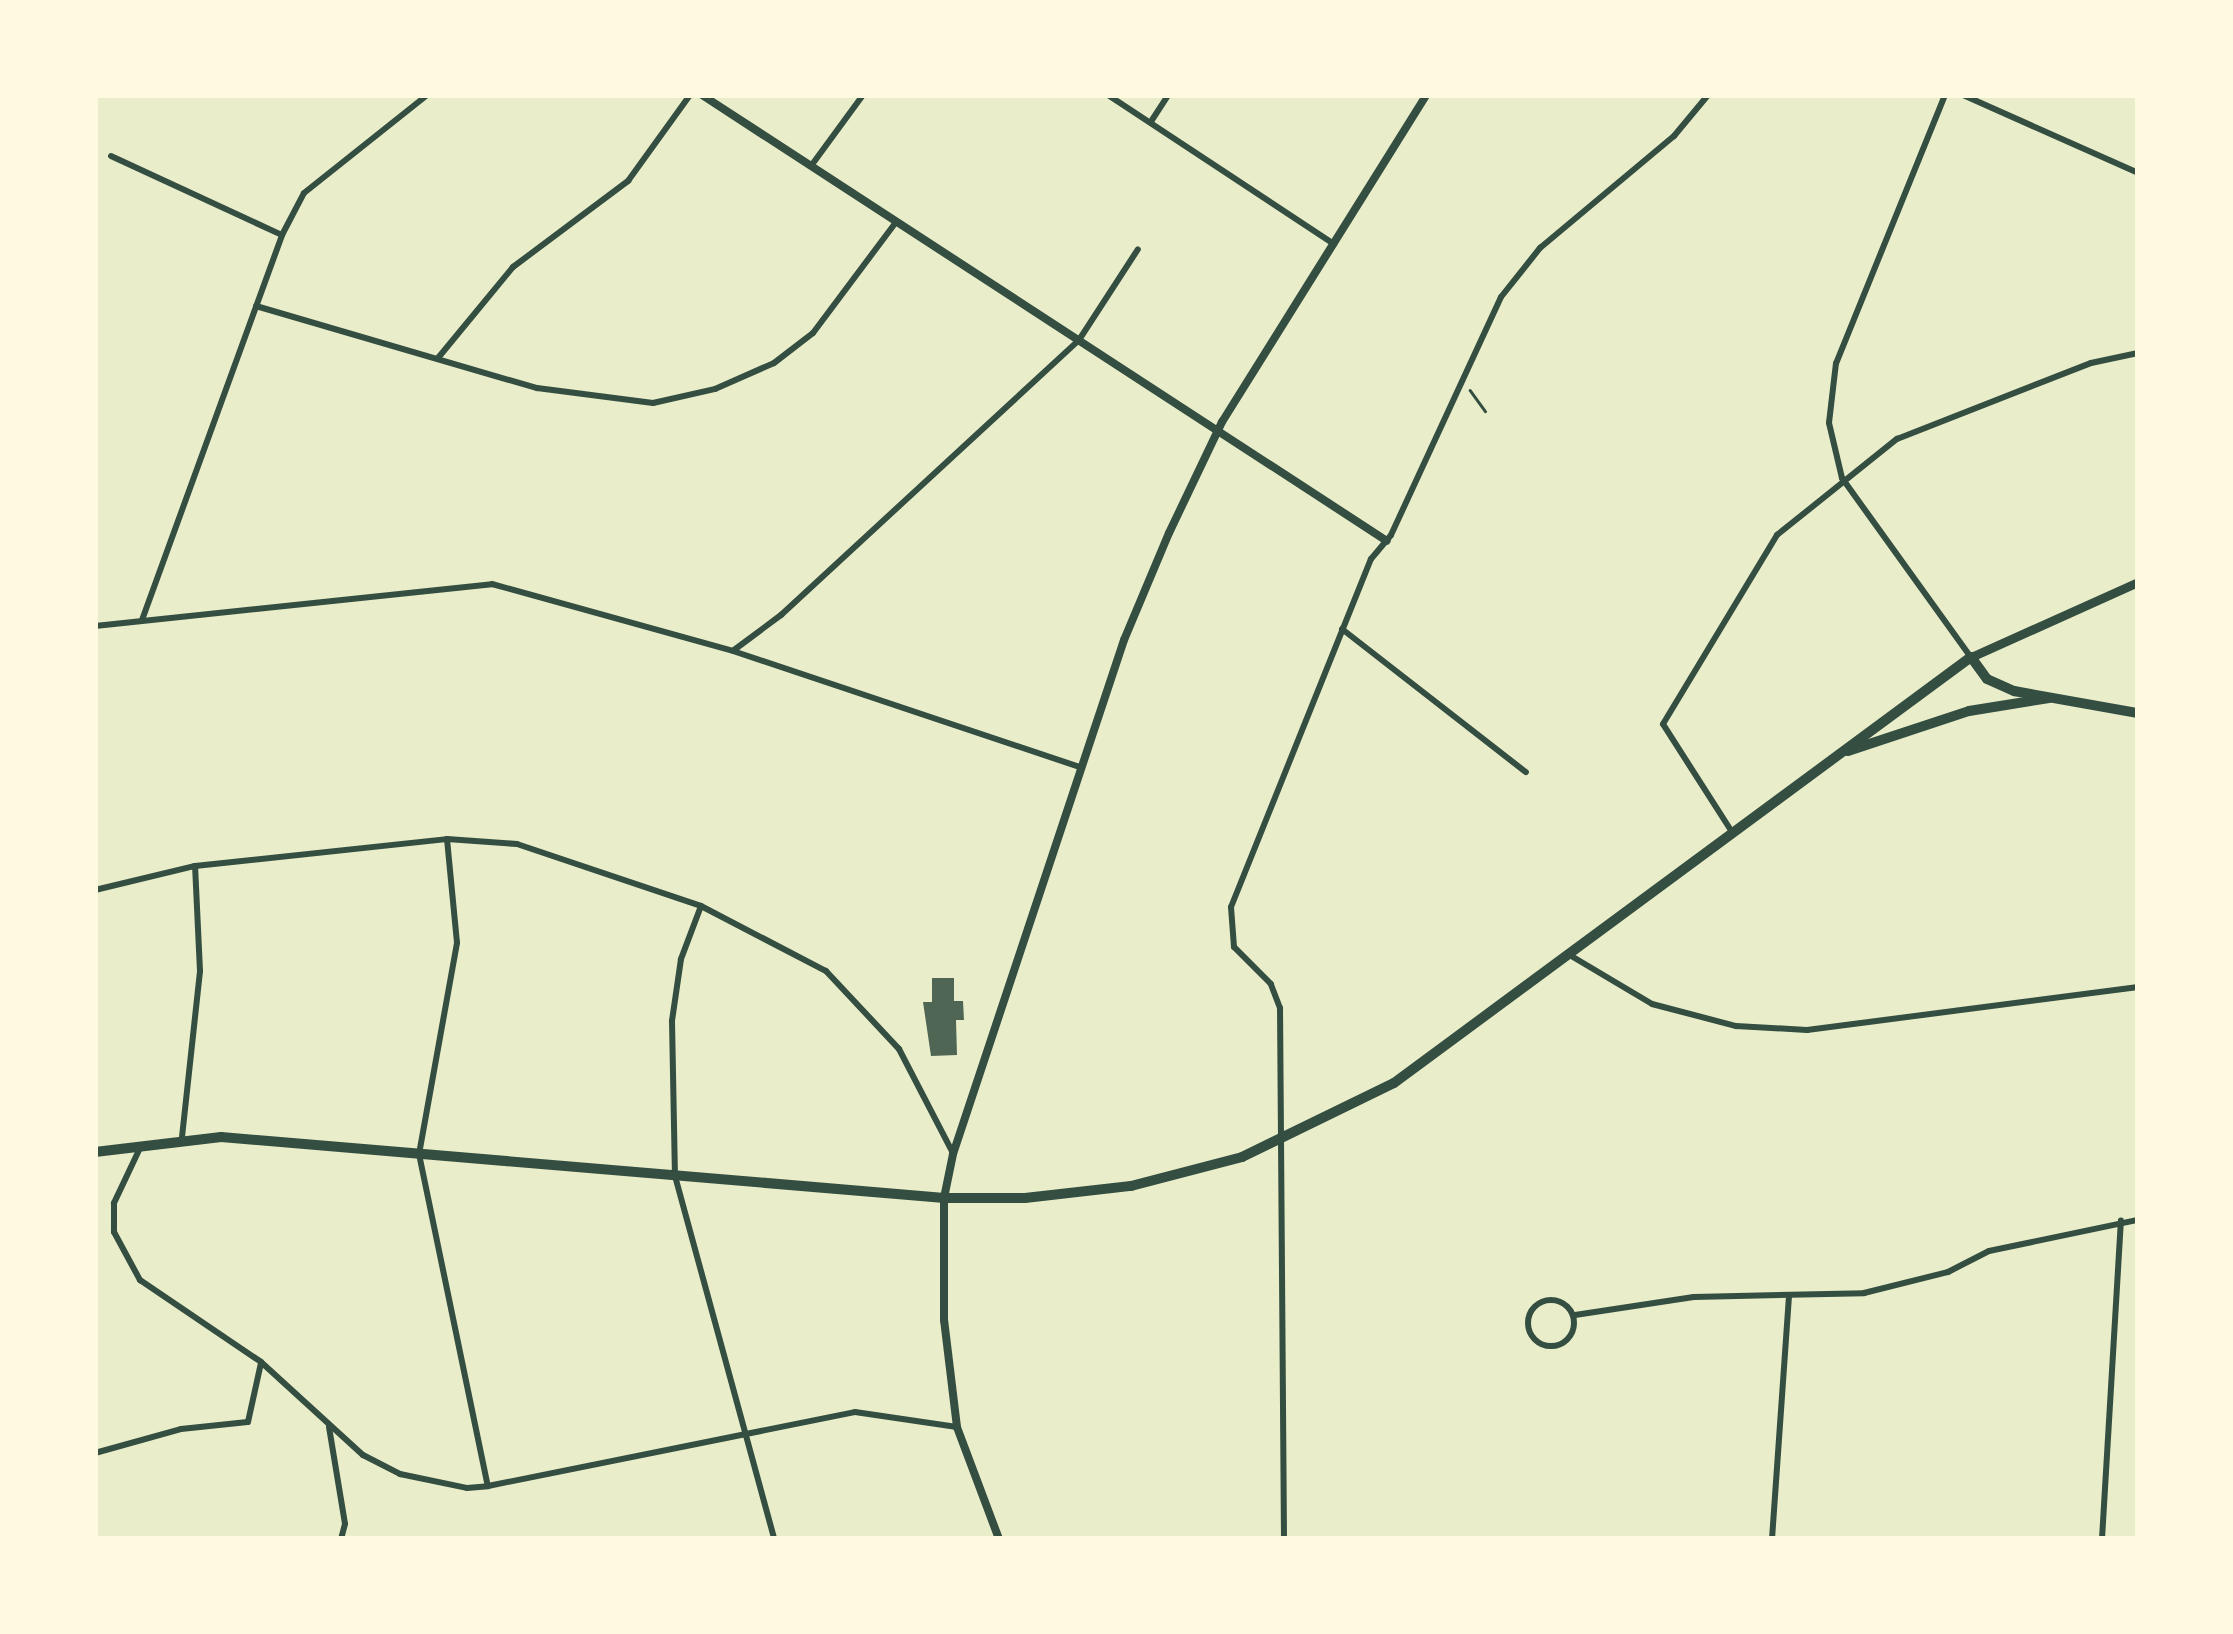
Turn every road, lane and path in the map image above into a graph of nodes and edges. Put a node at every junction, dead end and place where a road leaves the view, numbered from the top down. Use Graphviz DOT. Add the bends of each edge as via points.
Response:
graph roads {
  1 [pos="426,95"];
  2 [pos="690,95"];
  3 [pos="702,95"];
  4 [pos="863,95"];
  5 [pos="1108,95"];
  6 [pos="1168,95"];
  7 [pos="1426,95"];
  8 [pos="1708,95"];
  9 [pos="1945,95"];
  10 [pos="1964,95"];
  11 [pos="1152,120"];
  12 [pos="111,156"];
  13 [pos="810,167"];
  14 [pos="2138,173"];
  15 [pos="896,222"];
  16 [pos="282,235"];
  17 [pos="1334,244"];
  18 [pos="1138,248"];
  19 [pos="256,306"];
  20 [pos="1079,340"];
  21 [pos="2138,353"];
  22 [pos="438,358"];
  23 [pos="1472,379"];
  24 [pos="1485,411"];
  25 [pos="1218,430"];
  26 [pos="1842,478"];
  27 [pos="1388,541"];
  28 [pos="2138,582"];
  29 [pos="142,620"];
  30 [pos="95,626"];
  31 [pos="1342,629"];
  32 [pos="733,651"];
  33 [pos="1970,657"];
  34 [pos="2059,696"];
  35 [pos="2138,713"];
  36 [pos="1835,756"];
  37 [pos="1080,767"];
  38 [pos="1526,772"];
  39 [pos="1732,832"];
  40 [pos="446,838"];
  41 [pos="194,866"];
  42 [pos="95,890"];
  43 [pos="701,906"];
  44 [pos="1573,957"];
  45 [pos="2138,988"];
  46 [pos="182,1137"];
  47 [pos="1281,1141"];
  48 [pos="142,1142"];
  49 [pos="95,1152"];
  50 [pos="418,1154"];
  51 [pos="953,1154"];
  52 [pos="674,1176"];
  53 [pos="944,1198"];
  54 [pos="2138,1220"];
  55 [pos="2121,1222"];
  56 [pos="1789,1296"];
  57 [pos="1575,1315"];
  58 [pos="261,1362"];
  59 [pos="329,1426"];
  60 [pos="957,1427"];
  61 [pos="747,1431"];
  62 [pos="95,1453"];
  63 [pos="488,1486"];
  64 [pos="341,1539"];
  65 [pos="774,1539"];
  66 [pos="999,1539"];
  67 [pos="1284,1539"];
  68 [pos="1772,1539"];
  69 [pos="2102,1539"];
  1 -- 16 [label="street" via="304,193"];
  2 -- 22 [label="street" via="628,182 512,267"];
  3 -- 13 [label="street"];
  4 -- 13 [label="street"];
  5 -- 11 [label="street"];
  6 -- 11 [label="street"];
  7 -- 17 [label="street"];
  8 -- 27 [label="street" via="1674,136 1519,272 1484,326"];
  9 -- 26 [label="street" via="1836,363 1829,423"];
  10 -- 14 [label="street"];
  11 -- 17 [label="street"];
  12 -- 16 [label="street"];
  13 -- 15 [label="street"];
  15 -- 20 [label="street"];
  15 -- 22 [label="street" via="813,332 774,363 715,389 653,403 600,401"];
  16 -- 19 [label="street"];
  17 -- 25 [label="street"];
  18 -- 20 [label="street"];
  19 -- 22 [label="street"];
  19 -- 29 [label="street"];
  20 -- 25 [label="street"];
  20 -- 32 [label="street" via="781,615"];
  21 -- 26 [label="street" via="2092,363 1897,439"];
  23 -- 24 [label="path" via="1471,398"];
  25 -- 27 [label="street"];
  25 -- 37 [label="street" via="1146,586"];
  26 -- 33 [label="street"];
  26 -- 39 [label="street" via="1777,535 1663,724"];
  27 -- 31 [label="street" via="1371,559"];
  28 -- 33 [label="main road"];
  29 -- 30 [label="street"];
  29 -- 32 [label="street" via="492,584"];
  31 -- 38 [label="street"];
  31 -- 47 [label="street" via="1229,915 1234,947 1278,999"];
  32 -- 37 [label="street"];
  33 -- 34 [label="main road" via="2000,685"];
  33 -- 36 [label="main road"];
  34 -- 35 [label="main road"];
  34 -- 36 [label="main road" via="1969,710"];
  36 -- 39 [label="main road"];
  37 -- 51 [label="street"];
  39 -- 44 [label="main road"];
  40 -- 41 [label="street"];
  40 -- 43 [label="street" via="516,844"];
  40 -- 50 [label="street" via="456,943"];
  41 -- 42 [label="street"];
  41 -- 46 [label="street" via="200,972"];
  43 -- 51 [label="street" via="826,972 899,1049"];
  43 -- 52 [label="street" via="681,959 672,1020"];
  44 -- 45 [label="street" via="1652,1004 1736,1026 1807,1030"];
  44 -- 47 [label="main road" via="1394,1083"];
  46 -- 48 [label="main road"];
  46 -- 50 [label="main road"];
  47 -- 53 [label="main road" via="1131,1186 1025,1198"];
  47 -- 67 [label="street"];
  48 -- 49 [label="main road"];
  48 -- 58 [label="street" via="114,1203 114,1232 125,1258 158,1297"];
  50 -- 52 [label="main road"];
  50 -- 63 [label="street"];
  51 -- 53 [label="street"];
  52 -- 53 [label="main road"];
  52 -- 61 [label="street"];
  53 -- 60 [label="street" via="944,1320"];
  54 -- 55 [label="street"];
  55 -- 56 [label="street" via="1989,1251 1948,1272 1864,1293"];
  55 -- 69 [label="street"];
  56 -- 57 [label="street" via="1694,1297"];
  56 -- 68 [label="street"];
  57 -- 57 [label="street" via="1567,1343 1548,1348 1529,1334 1534,1306 1550,1298"];
  58 -- 59 [label="street"];
  58 -- 62 [label="street" via="248,1422 181,1429"];
  59 -- 63 [label="street" via="363,1456 400,1474"];
  59 -- 64 [label="street" via="345,1524"];
  60 -- 61 [label="street" via="855,1412"];
  60 -- 66 [label="street"];
  61 -- 63 [label="street"];
  61 -- 65 [label="street"];
}
